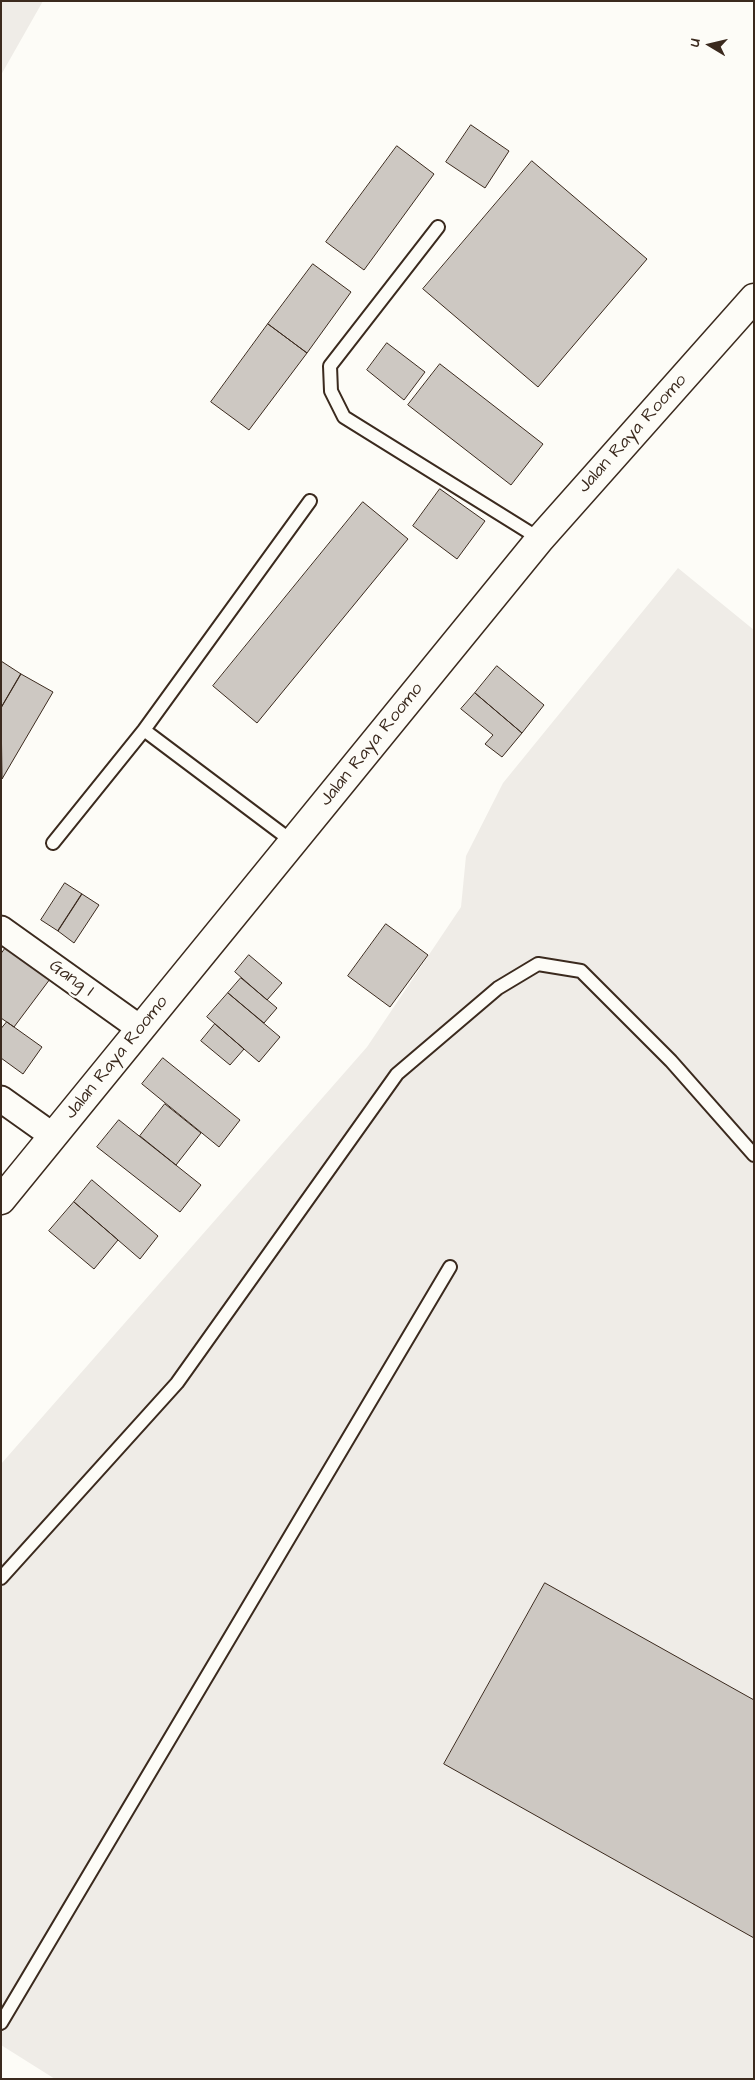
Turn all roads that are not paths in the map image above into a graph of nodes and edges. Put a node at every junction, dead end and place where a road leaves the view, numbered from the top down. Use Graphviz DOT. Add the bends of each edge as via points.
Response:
graph roads {
  1 [pos="438,227"];
  2 [pos="754,298"];
  3 [pos="310,501"];
  4 [pos="540,539"];
  5 [pos="144,730"];
  6 [pos="53,842"];
  7 [pos="293,842"];
  8 [pos="1,929"];
  9 [pos="141,1029"];
  10 [pos="1,1099"];
  11 [pos="52,1136"];
  12 [pos="754,1155"];
  13 [pos="1,1200"];
  14 [pos="450,1267"];
  15 [pos="1,1578"];
  16 [pos="1,2023"];
  1 -- 4 [label="lane" via="330,366 331,391 344,417"];
  2 -- 4 [label="highway, Jalan Raya Roomo"];
  3 -- 5 [label="lane"];
  4 -- 7 [label="highway, Jalan Raya Roomo"];
  5 -- 6 [label="lane"];
  5 -- 7 [label="lane"];
  7 -- 9 [label="highway, Jalan Raya Roomo"];
  8 -- 9 [label="street, Gang I"];
  9 -- 11 [label="highway, Jalan Raya Roomo"];
  10 -- 11 [label="street"];
  11 -- 13 [label="highway, Jalan Raya Roomo"];
  12 -- 15 [label="lane" via="671,1061 581,971 538,964 498,988 397,1074 176,1383"];
  14 -- 16 [label="lane"];
}
